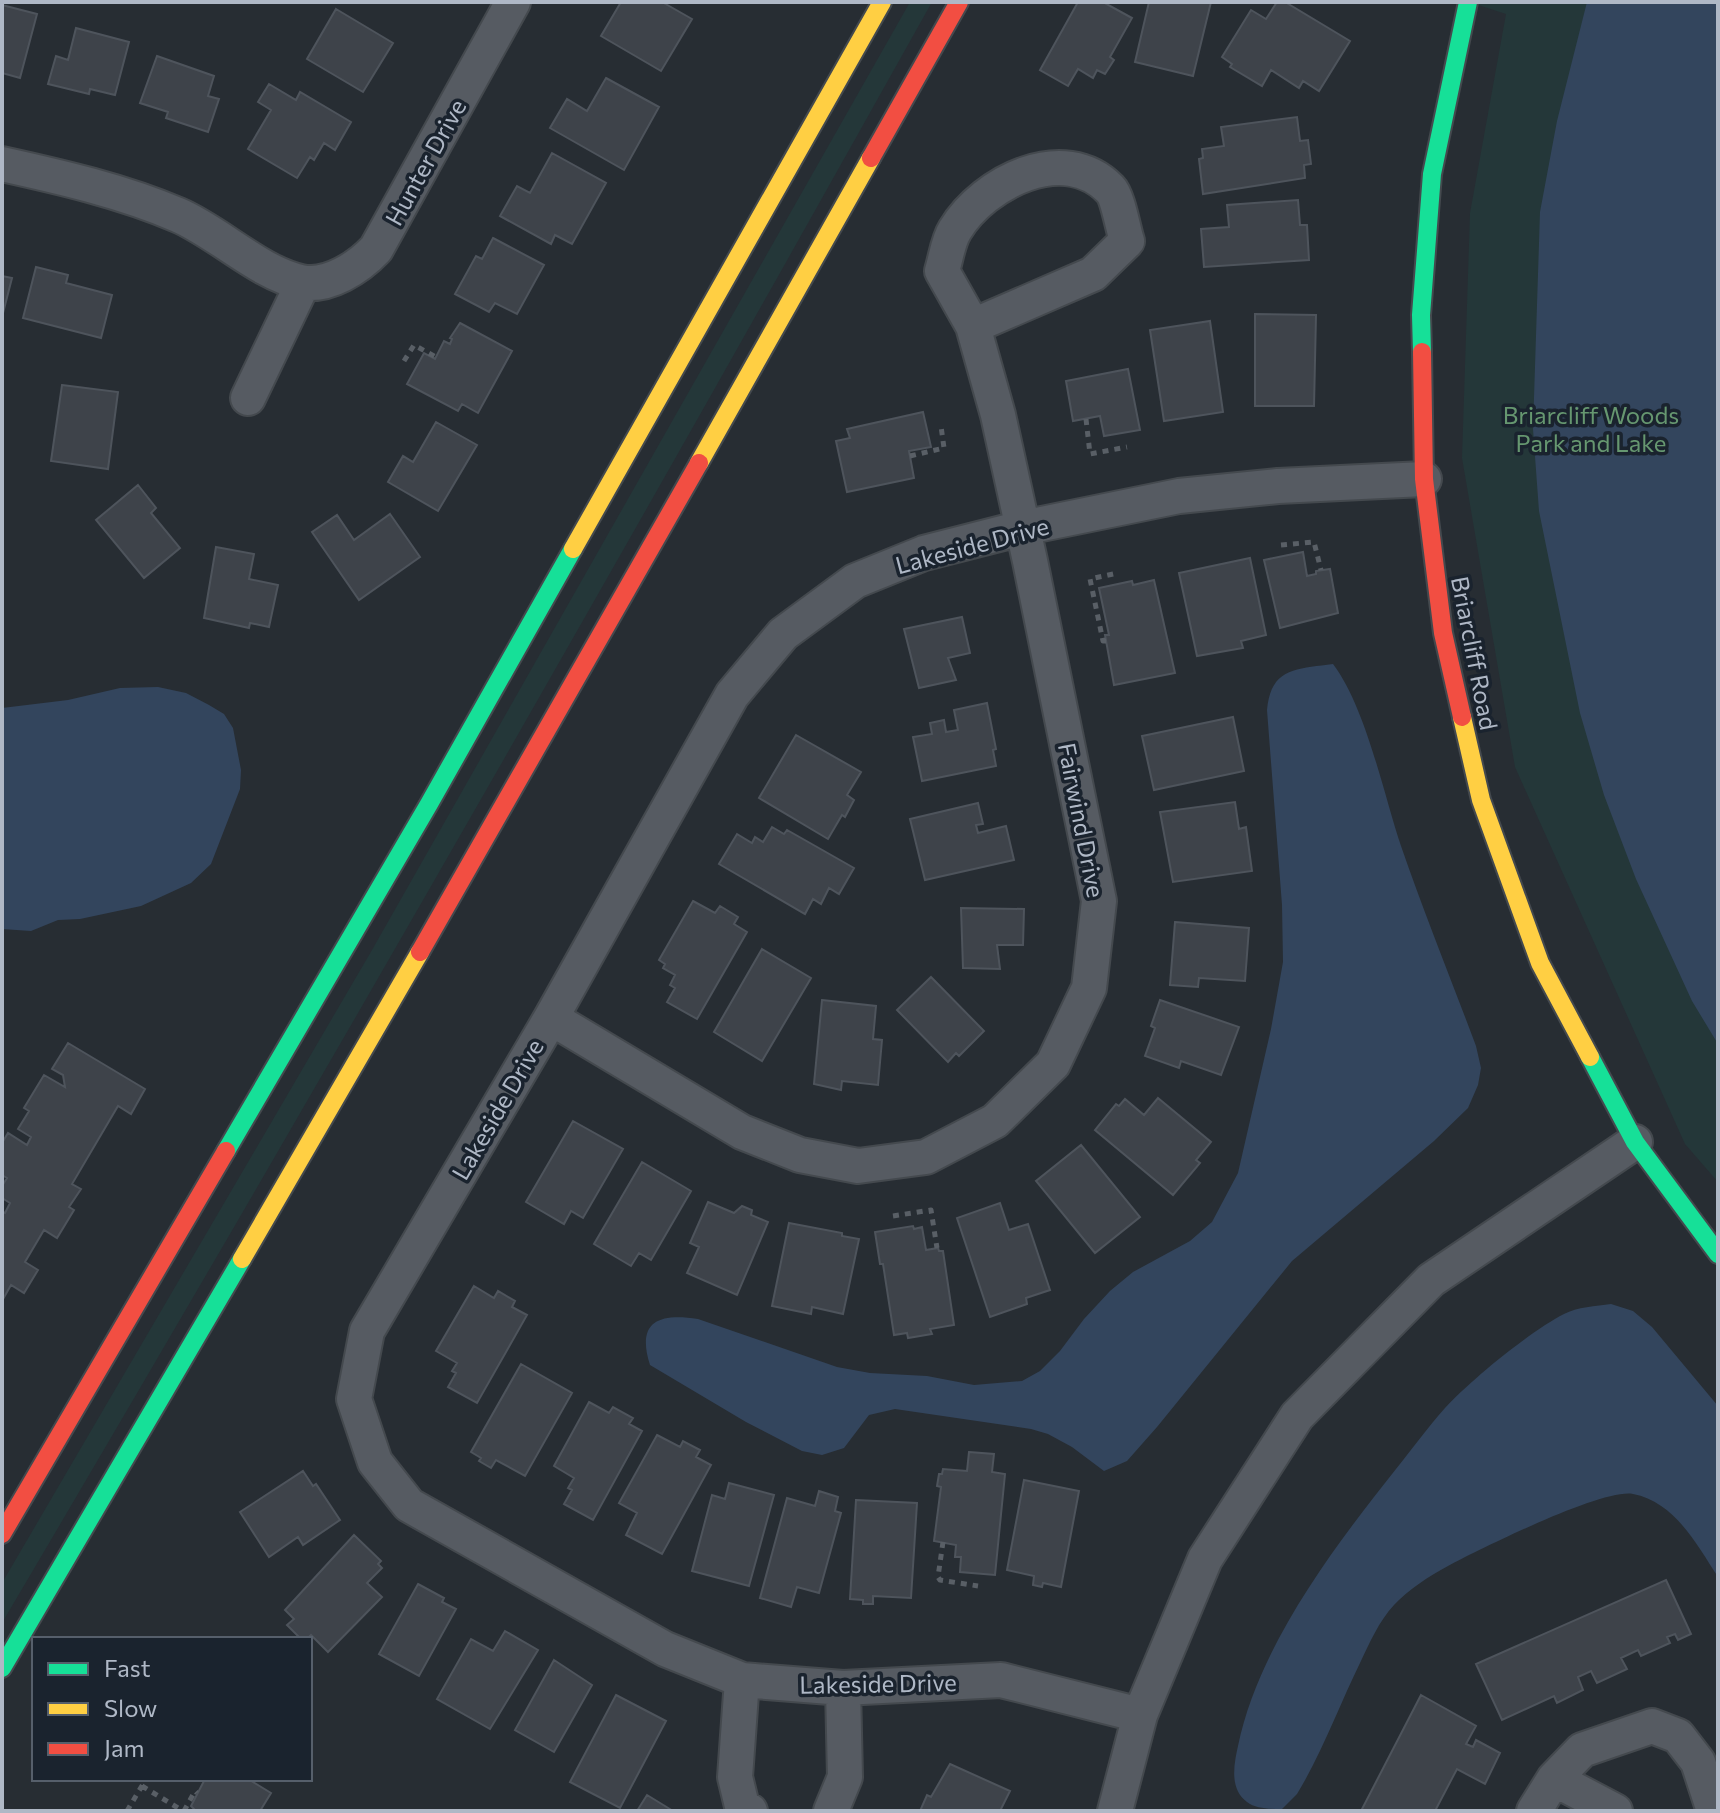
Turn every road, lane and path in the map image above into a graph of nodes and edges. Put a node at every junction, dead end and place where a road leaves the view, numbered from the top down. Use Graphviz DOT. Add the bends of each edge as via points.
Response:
graph roads {
  1 [pos="513,2"];
  2 [pos="882,2"];
  3 [pos="959,2"];
  4 [pos="1468,2"];
  5 [pos="2,164"];
  6 [pos="303,283"];
  7 [pos="973,326"];
  8 [pos="436,357"];
  9 [pos="404,361"];
  10 [pos="248,398"];
  11 [pos="1086,419"];
  12 [pos="941,426"];
  13 [pos="1127,447"];
  14 [pos="910,456"];
  15 [pos="1424,479"];
  16 [pos="1022,528"];
  17 [pos="1281,545"];
  18 [pos="1321,570"];
  19 [pos="1118,573"];
  20 [pos="1106,641"];
  21 [pos="551,1018"];
  22 [pos="1635,1142"];
  23 [pos="893,1216"];
  24 [pos="937,1248"];
  25 [pos="1718,1254"];
  26 [pos="2,1534"];
  27 [pos="943,1542"];
  28 [pos="978,1586"];
  29 [pos="2,1668"];
  30 [pos="742,1680"];
  31 [pos="843,1688"];
  32 [pos="1140,1715"];
  33 [pos="1554,1779"];
  34 [pos="145,1781"];
  35 [pos="142,1786"];
  36 [pos="197,1793"];
  37 [pos="128,1809"];
  38 [pos="136,1811"];
  39 [pos="184,1811"];
  40 [pos="750,1811"];
  41 [pos="831,1811"];
  42 [pos="1115,1811"];
  43 [pos="1534,1811"];
  44 [pos="1615,1811"];
  45 [pos="1714,1811"];
  1 -- 6 [label="street, Hunter Drive" via="376,249 345,273"];
  2 -- 26 [label="main road" via="437,790"];
  3 -- 29 [label="main road" via="529,765"];
  4 -- 15 [label="main road, Briarcliff Road" via="1432,174 1421,315"];
  5 -- 6 [label="street" via="179,215 275,273"];
  6 -- 10 [label="street"];
  7 -- 7 [label="street, Fairwind Drive" via="1093,274 1116,252 1127,241 1112,191 1082,169 1038,169 985,194 953,231 942,271"];
  7 -- 16 [label="street, Fairwind Drive"];
  8 -- 9 [label="path" via="414,345"];
  11 -- 13 [label="path" via="1090,454"];
  12 -- 14 [label="path" via="944,448"];
  15 -- 16 [label="street, Lakeside Drive" via="1179,496"];
  15 -- 22 [label="main road, Briarcliff Road" via="1443,633 1481,800 1540,963"];
  16 -- 21 [label="street, Lakeside Drive" via="924,553 855,581 783,634 732,695"];
  16 -- 21 [label="street, Fairwind Drive" via="1099,901 1089,988 1053,1064 995,1121 926,1157 858,1166 800,1155 742,1132"];
  17 -- 18 [label="path" via="1314,542"];
  19 -- 20 [label="path" via="1090,579"];
  21 -- 30 [label="street, Lakeside Drive" via="367,1331 354,1399 375,1462 409,1505 665,1649"];
  22 -- 25 [label="main road, Briarcliff Road"];
  22 -- 32 [label="street" via="1431,1280 1297,1416 1205,1559"];
  23 -- 24 [label="path" via="931,1210"];
  27 -- 28 [label="path" via="940,1580"];
  30 -- 31 [label="street, Lakeside Drive"];
  30 -- 40 [label="street" via="735,1777 742,1806"];
  31 -- 32 [label="street, Lakeside Drive" via="1001,1680"];
  31 -- 41 [label="street" via="845,1777"];
  32 -- 42 [label="street"];
  33 -- 43 [label="street"];
  33 -- 44 [label="street"];
  33 -- 45 [label="street" via="1582,1750 1652,1726 1678,1736 1698,1762"];
  34 -- 35 [label="path"];
  35 -- 37 [label="path"];
  35 -- 39 [label="path"];
  36 -- 39 [label="path"];
  37 -- 38 [label="path"];
}
